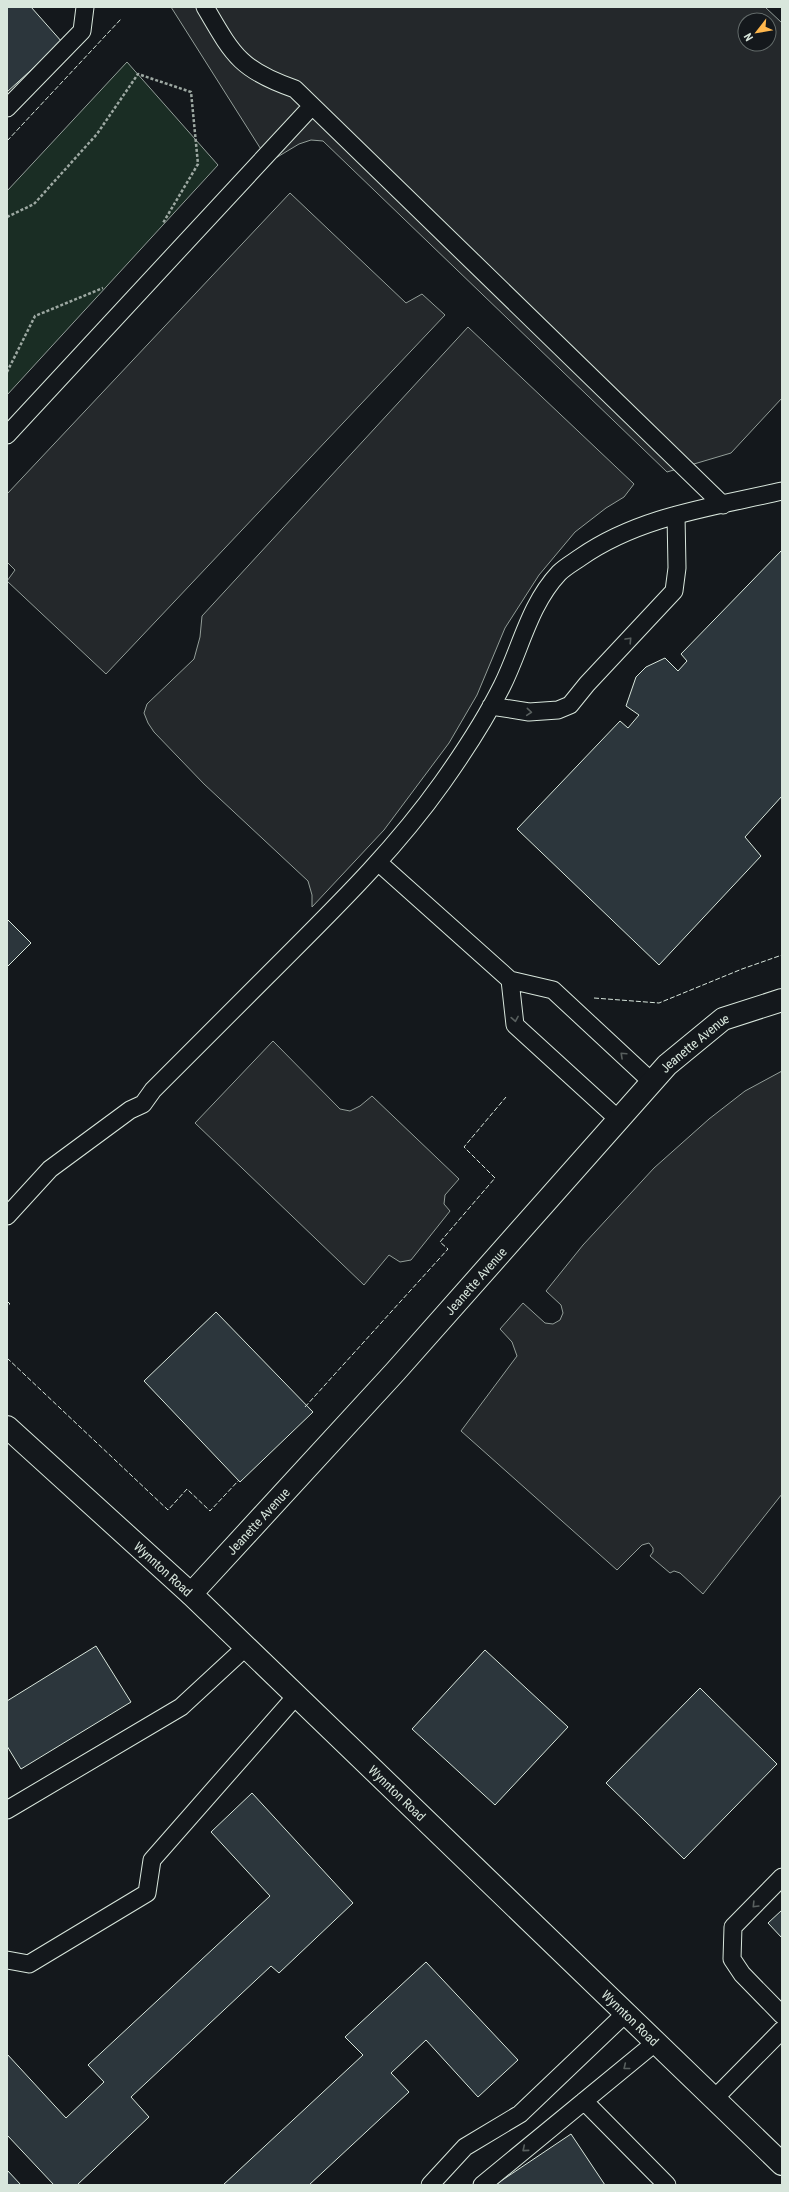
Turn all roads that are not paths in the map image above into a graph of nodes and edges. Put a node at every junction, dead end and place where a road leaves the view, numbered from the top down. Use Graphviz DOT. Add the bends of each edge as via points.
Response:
graph roads {
  1 [pos="85,7"];
  2 [pos="205,7"];
  3 [pos="312,106"];
  4 [pos="7,108"];
  5 [pos="7,435"];
  6 [pos="782,491"];
  7 [pos="723,505"];
  8 [pos="676,515"];
  9 [pos="491,706"];
  10 [pos="378,862"];
  11 [pos="510,980"];
  12 [pos="782,1000"];
  13 [pos="652,1082"];
  14 [pos="618,1119"];
  15 [pos="7,1216"];
  16 [pos="7,1427"];
  17 [pos="191,1594"];
  18 [pos="246,1647"];
  19 [pos="296,1696"];
  20 [pos="7,1810"];
  21 [pos="782,1877"];
  22 [pos="7,1960"];
  23 [pos="626,2013"];
  24 [pos="782,2015"];
  25 [pos="782,2030"];
  26 [pos="656,2042"];
  27 [pos="714,2099"];
  28 [pos="584,2100"];
  29 [pos="782,2164"];
  30 [pos="430,2185"];
  31 [pos="482,2185"];
  32 [pos="667,2185"];
  1 -- 4 [label="lane" via="82,32"];
  2 -- 3 [label="lane" via="232,52 245,65 259,75 294,89"];
  3 -- 5 [label="lane"];
  3 -- 7 [label="lane"];
  6 -- 7 [label="lane"];
  7 -- 8 [label="lane" via="708,506"];
  8 -- 9 [label="lane" via="611,538 560,572 524,628"];
  9 -- 8 [label="lane, one-way" via="534,712 558,710 570,705 674,591 677,568"];
  9 -- 10 [label="lane" via="465,750 420,813"];
  10 -- 11 [label="lane"];
  10 -- 15 [label="lane" via="153,1090 143,1104 130,1110 60,1160"];
  13 -- 11 [label="lane, one-way" via="553,990"];
  11 -- 14 [label="lane, one-way" via="515,1025"];
  12 -- 13 [label="main road, Jeanette Avenue" via="722,1019 667,1065"];
  13 -- 14 [label="main road, Jeanette Avenue"];
  14 -- 17 [label="main road, Jeanette Avenue" via="395,1372"];
  16 -- 17 [label="main road, Wynnton Road"];
  17 -- 18 [label="main road, Wynnton Road"];
  18 -- 19 [label="main road, Wynnton Road"];
  18 -- 20 [label="lane" via="181,1707"];
  19 -- 22 [label="lane" via="152,1860 147,1893 29,1964"];
  19 -- 23 [label="main road, Wynnton Road"];
  21 -- 24 [label="lane, one-way" via="733,1927 732,1959 742,1974"];
  23 -- 26 [label="main road, Wynnton Road"];
  23 -- 30 [label="lane" via="520,2114 465,2147"];
  25 -- 27 [label="lane"];
  26 -- 27 [label="main road, Wynnton Road"];
  26 -- 28 [label="lane, one-way"];
  27 -- 29 [label="main road, Wynnton Road"];
  28 -- 31 [label="lane, one-way"];
  28 -- 32 [label="lane"];
}
